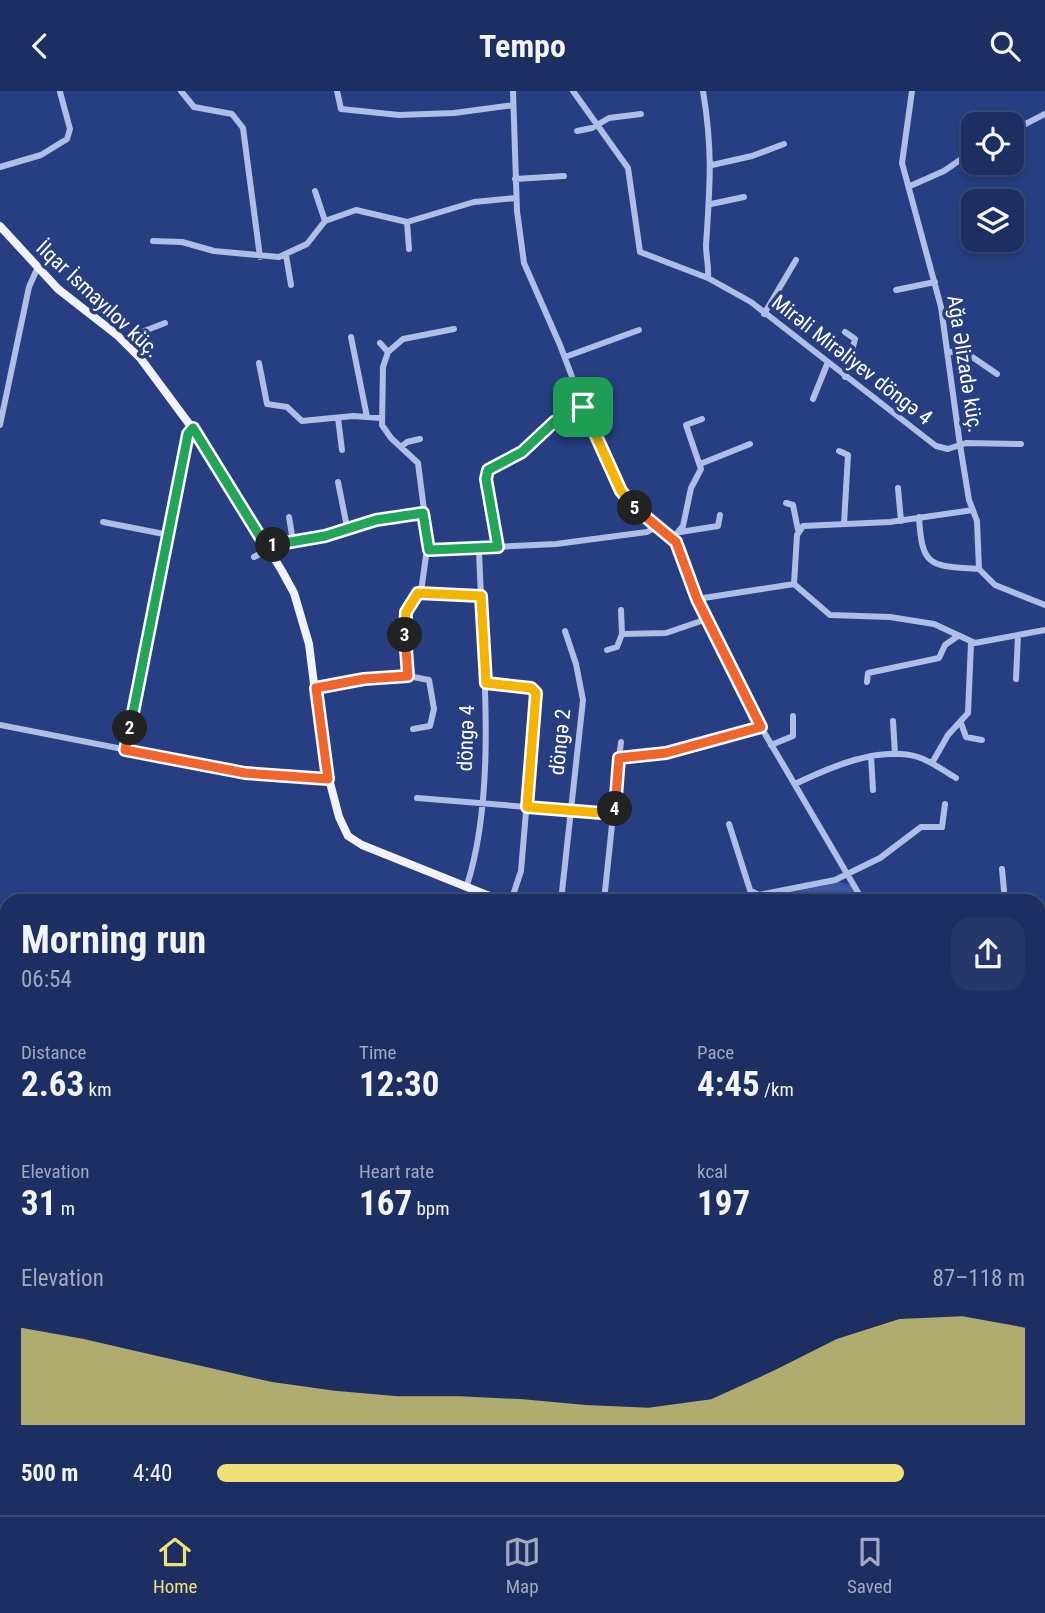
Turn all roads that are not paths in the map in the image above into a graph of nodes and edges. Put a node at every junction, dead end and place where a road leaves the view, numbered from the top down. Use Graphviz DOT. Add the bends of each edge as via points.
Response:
graph roads {
  1 [pos="181,91"];
  2 [pos="337,91"];
  3 [pos="513,91"];
  4 [pos="573,91"];
  5 [pos="703,91"];
  6 [pos="912,91"];
  7 [pos="60,92"];
  8 [pos="513,105"];
  9 [pos="640,114"];
  10 [pos="1045,114"];
  11 [pos="597,125"];
  12 [pos="1024,125"];
  13 [pos="577,131"];
  14 [pos="784,144"];
  15 [pos="961,159"];
  16 [pos="712,165"];
  17 [pos="0,167"];
  18 [pos="564,176"];
  19 [pos="515,179"];
  20 [pos="910,186"];
  21 [pos="315,191"];
  22 [pos="744,197"];
  23 [pos="516,198"];
  24 [pos="711,204"];
  25 [pos="325,221"];
  26 [pos="407,222"];
  27 [pos="0,226"];
  28 [pos="153,241"];
  29 [pos="409,249"];
  30 [pos="286,255"];
  31 [pos="260,257"];
  32 [pos="796,260"];
  33 [pos="37,269"];
  34 [pos="708,278"];
  35 [pos="934,282"];
  36 [pos="291,285"];
  37 [pos="896,290"];
  38 [pos="764,314"];
  39 [pos="165,323"];
  40 [pos="454,329"];
  41 [pos="639,330"];
  42 [pos="845,332"];
  43 [pos="351,337"];
  44 [pos="126,343"];
  45 [pos="380,343"];
  46 [pos="388,352"];
  47 [pos="947,352"];
  48 [pos="565,357"];
  49 [pos="828,362"];
  50 [pos="259,363"];
  51 [pos="997,374"];
  52 [pos="845,377"];
  53 [pos="813,399"];
  54 [pos="583,407"];
  55 [pos="367,417"];
  56 [pos="338,418"];
  57 [pos="381,418"];
  58 [pos="702,419"];
  59 [pos="0,425"];
  60 [pos="193,428"];
  61 [pos="420,439"];
  62 [pos="750,444"];
  63 [pos="1021,444"];
  64 [pos="960,445"];
  65 [pos="401,447"];
  66 [pos="342,450"];
  67 [pos="839,451"];
  68 [pos="700,464"];
  69 [pos="338,482"];
  70 [pos="898,488"];
  71 [pos="786,503"];
  72 [pos="973,510"];
  73 [pos="423,513"];
  74 [pos="720,515"];
  75 [pos="289,517"];
  76 [pos="919,517"];
  77 [pos="901,521"];
  78 [pos="103,522"];
  79 [pos="844,524"];
  80 [pos="347,527"];
  81 [pos="656,527"];
  82 [pos="798,530"];
  83 [pos="680,532"];
  84 [pos="169,535"];
  85 [pos="673,538"];
  86 [pos="293,541"];
  87 [pos="498,547"];
  88 [pos="267,548"];
  89 [pos="480,549"];
  90 [pos="429,550"];
  91 [pos="254,557"];
  92 [pos="979,569"];
  93 [pos="794,584"];
  94 [pos="418,593"];
  95 [pos="481,596"];
  96 [pos="697,599"];
  97 [pos="1045,605"];
  98 [pos="621,610"];
  99 [pos="707,619"];
  100 [pos="1045,630"];
  101 [pos="565,631"];
  102 [pos="622,634"];
  103 [pos="1018,635"];
  104 [pos="958,636"];
  105 [pos="971,643"];
  106 [pos="607,650"];
  107 [pos="408,676"];
  108 [pos="1016,680"];
  109 [pos="867,682"];
  110 [pos="486,683"];
  111 [pos="316,688"];
  112 [pos="793,716"];
  113 [pos="893,721"];
  114 [pos="961,723"];
  115 [pos="0,725"];
  116 [pos="761,727"];
  117 [pos="413,729"];
  118 [pos="966,737"];
  119 [pos="982,740"];
  120 [pos="621,742"];
  121 [pos="771,745"];
  122 [pos="965,748"];
  123 [pos="125,750"];
  124 [pos="895,754"];
  125 [pos="871,757"];
  126 [pos="619,758"];
  127 [pos="932,763"];
  128 [pos="956,778"];
  129 [pos="328,779"];
  130 [pos="794,784"];
  131 [pos="873,790"];
  132 [pos="417,798"];
  133 [pos="481,803"];
  134 [pos="945,804"];
  135 [pos="527,807"];
  136 [pos="570,811"];
  137 [pos="614,814"];
  138 [pos="729,824"];
  139 [pos="1002,869"];
  140 [pos="849,872"];
  141 [pos="467,885"];
  142 [pos="487,894"];
  143 [pos="513,894"];
  144 [pos="562,894"];
  145 [pos="605,894"];
  146 [pos="860,894"];
  147 [pos="1004,894"];
  1 -- 31 [label="street" via="198,109 232,114 240,121"];
  2 -- 8 [label="street" via="341,109 399,115"];
  3 -- 8 [label="street"];
  4 -- 11 [label="street, Mirəli Mirəliyev döngə 4"];
  5 -- 16 [label="street"];
  6 -- 20 [label="street, Ağa Əlizadə küç." via="902,158"];
  7 -- 17 [label="street" via="70,129 67,139 41,155"];
  8 -- 19 [label="street"];
  9 -- 11 [label="street" via="618,116"];
  10 -- 12 [label="street"];
  11 -- 13 [label="street"];
  11 -- 34 [label="street, Mirəli Mirəliyev döngə 4" via="628,168 640,252"];
  14 -- 16 [label="street"];
  15 -- 20 [label="street"];
  16 -- 24 [label="street"];
  18 -- 19 [label="street"];
  19 -- 23 [label="street"];
  20 -- 35 [label="street, Ağa Əlizadə küç."];
  21 -- 25 [label="street"];
  22 -- 24 [label="street"];
  23 -- 26 [label="street" via="474,202"];
  23 -- 48 [label="street" via="524,263"];
  24 -- 34 [label="street"];
  25 -- 26 [label="street" via="356,210"];
  25 -- 30 [label="street" via="307,244"];
  26 -- 29 [label="street"];
  27 -- 33 [label="main road, İlqar İsmayılov küç."];
  28 -- 31 [label="street"];
  30 -- 31 [label="street"];
  30 -- 36 [label="street"];
  32 -- 38 [label="street"];
  33 -- 44 [label="main road, İlqar İsmayılov küç."];
  33 -- 59 [label="street" via="29,287"];
  34 -- 38 [label="street, Mirəli Mirəliyev döngə 4"];
  35 -- 37 [label="street"];
  35 -- 47 [label="street, Ağa Əlizadə küç."];
  38 -- 49 [label="street, Mirəli Mirəliyev döngə 4"];
  39 -- 44 [label="street"];
  40 -- 46 [label="street" via="403,339"];
  41 -- 48 [label="street"];
  42 -- 52 [label="street" via="855,339"];
  43 -- 55 [label="street"];
  44 -- 60 [label="main road, İlqar İsmayılov küç."];
  45 -- 46 [label="street"];
  46 -- 57 [label="street"];
  47 -- 51 [label="street" via="965,352"];
  47 -- 64 [label="street, Ağa Əlizadə küç."];
  48 -- 54 [label="street"];
  49 -- 52 [label="street, Mirəli Mirəliyev döngə 4"];
  49 -- 53 [label="street"];
  50 -- 56 [label="street" via="267,404 286,407 302,421"];
  52 -- 64 [label="street, Mirəli Mirəliyev döngə 4" via="936,446"];
  54 -- 81 [label="street" via="621,491"];
  54 -- 87 [label="street" via="554,422 522,452 488,470"];
  55 -- 56 [label="street"];
  55 -- 57 [label="street"];
  56 -- 66 [label="street"];
  57 -- 65 [label="street"];
  58 -- 68 [label="street" via="686,425"];
  60 -- 84 [label="street" via="188,434"];
  60 -- 88 [label="main road, İlqar İsmayılov küç."];
  61 -- 65 [label="street"];
  62 -- 68 [label="street"];
  63 -- 64 [label="street, Mirəli Mirəliyev döngə 4"];
  64 -- 72 [label="street, Ağa Əlizadə küç."];
  65 -- 73 [label="street" via="418,463"];
  67 -- 79 [label="street" via="848,455"];
  68 -- 83 [label="street"];
  69 -- 80 [label="street"];
  70 -- 77 [label="street"];
  71 -- 82 [label="street" via="793,505"];
  72 -- 76 [label="street"];
  72 -- 92 [label="street, Ağa Əlizadə küç."];
  73 -- 80 [label="street"];
  73 -- 90 [label="street"];
  74 -- 83 [label="street" via="718,526"];
  75 -- 86 [label="street"];
  76 -- 77 [label="street"];
  76 -- 92 [label="street" via="921,548 929,560"];
  77 -- 79 [label="street"];
  78 -- 84 [label="street"];
  79 -- 82 [label="street"];
  80 -- 86 [label="street"];
  81 -- 85 [label="street"];
  81 -- 87 [label="street" via="556,544"];
  82 -- 93 [label="street"];
  83 -- 85 [label="street"];
  84 -- 123 [label="street"];
  85 -- 96 [label="street"];
  86 -- 88 [label="street"];
  87 -- 89 [label="street"];
  88 -- 91 [label="street"];
  88 -- 111 [label="main road, İlqar İsmayılov küç." via="294,593"];
  89 -- 90 [label="street"];
  89 -- 95 [label="street, döngə 4"];
  90 -- 94 [label="street"];
  92 -- 97 [label="street" via="995,585"];
  93 -- 96 [label="street"];
  93 -- 104 [label="street" via="830,615 903,619 943,626"];
  94 -- 95 [label="street"];
  94 -- 107 [label="street" via="405,619"];
  95 -- 110 [label="street, döngə 4"];
  96 -- 99 [label="street"];
  98 -- 102 [label="street"];
  99 -- 102 [label="street" via="666,633"];
  99 -- 116 [label="street"];
  100 -- 103 [label="street"];
  101 -- 136 [label="street, döngə 2" via="583,700"];
  102 -- 106 [label="street" via="617,647"];
  103 -- 105 [label="street"];
  103 -- 108 [label="street"];
  104 -- 105 [label="street"];
  104 -- 109 [label="street" via="939,658 868,673"];
  105 -- 114 [label="street" via="970,708"];
  107 -- 111 [label="street"];
  107 -- 117 [label="street" via="429,680 433,697 430,726"];
  110 -- 133 [label="street, döngə 4"];
  110 -- 135 [label="street" via="531,688 536,693"];
  111 -- 129 [label="main road, İlqar İsmayılov küç."];
  112 -- 121 [label="street" via="793,736"];
  113 -- 124 [label="street"];
  114 -- 118 [label="street"];
  114 -- 127 [label="street"];
  115 -- 123 [label="street"];
  116 -- 121 [label="street"];
  116 -- 126 [label="street" via="666,753"];
  118 -- 119 [label="street"];
  118 -- 122 [label="street"];
  120 -- 126 [label="street"];
  121 -- 130 [label="street"];
  123 -- 129 [label="street" via="245,773"];
  124 -- 125 [label="street"];
  124 -- 127 [label="street" via="915,755"];
  125 -- 130 [label="street"];
  125 -- 131 [label="street"];
  126 -- 137 [label="street"];
  127 -- 128 [label="street"];
  129 -- 141 [label="main road, İlqar İsmayılov küç." via="348,836"];
  130 -- 140 [label="street"];
  132 -- 133 [label="street"];
  133 -- 135 [label="street"];
  133 -- 141 [label="street, döngə 4"];
  134 -- 140 [label="street" via="942,827 921,827 880,858"];
  135 -- 136 [label="street"];
  135 -- 143 [label="street" via="521,871"];
  136 -- 137 [label="street"];
  136 -- 144 [label="street, döngə 2"];
  137 -- 145 [label="street"];
  138 -- 140 [label="street" via="754,894 828,882"];
  139 -- 147 [label="street"];
  140 -- 146 [label="street"];
  141 -- 142 [label="main road, İlqar İsmayılov küç."];
}
